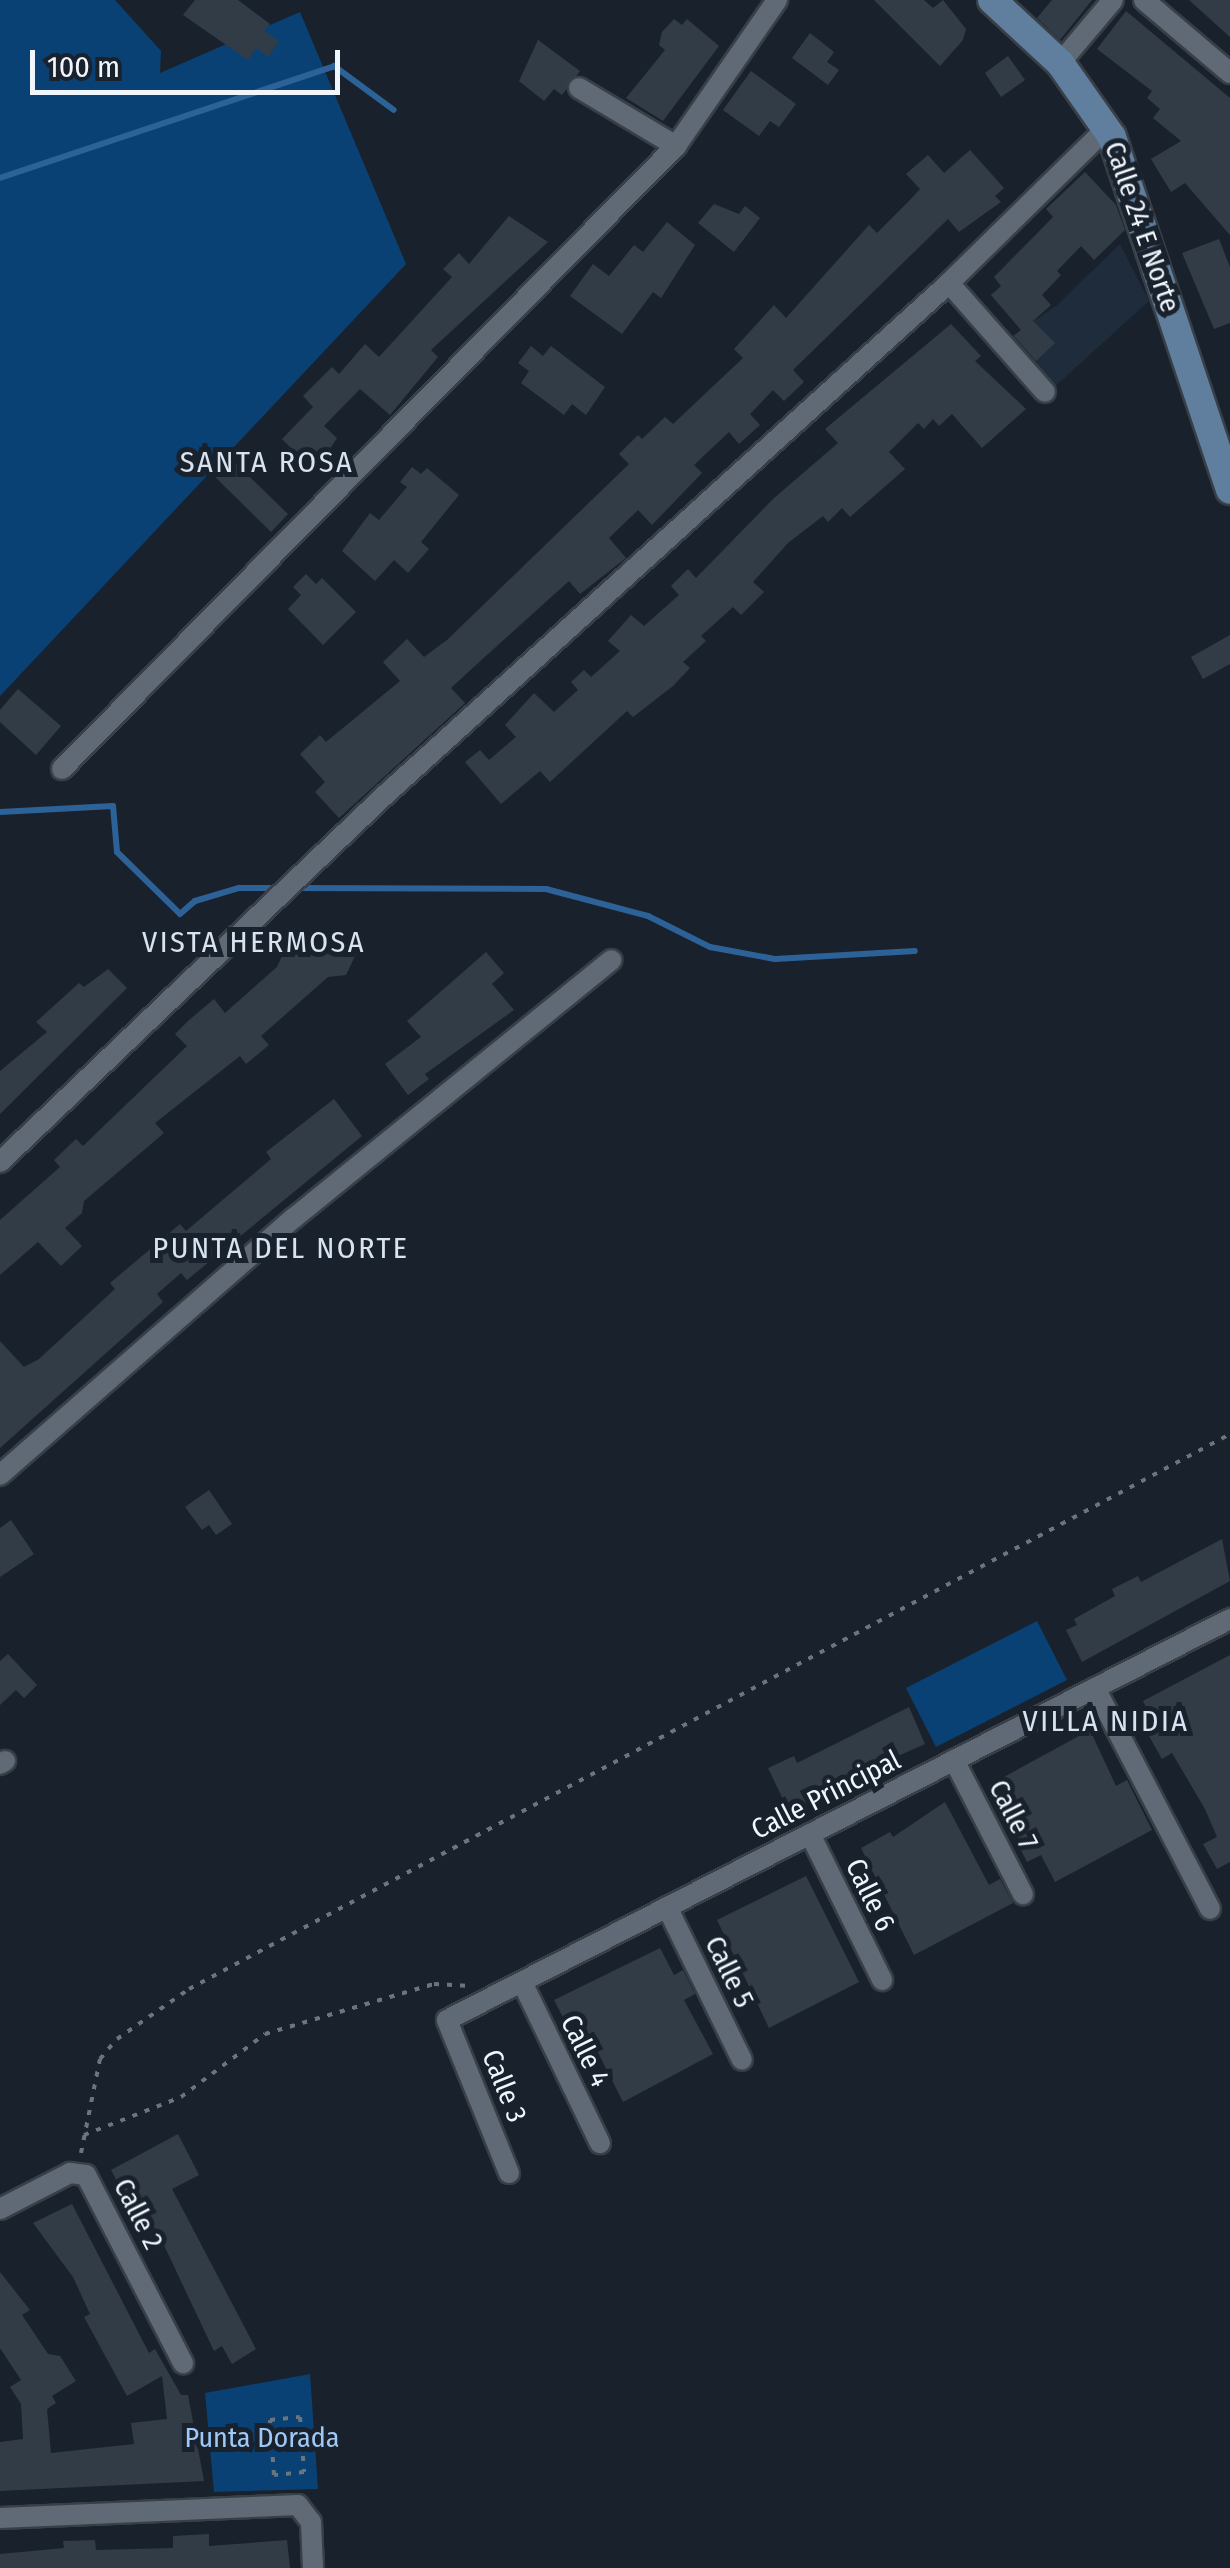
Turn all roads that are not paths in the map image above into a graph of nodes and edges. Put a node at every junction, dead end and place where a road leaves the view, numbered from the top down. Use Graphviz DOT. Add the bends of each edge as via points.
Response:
graph roads {
  1 [pos="777,0"];
  2 [pos="992,0"];
  3 [pos="1113,0"];
  4 [pos="1144,0"];
  5 [pos="1060,63"];
  6 [pos="1230,73"];
  7 [pos="579,88"];
  8 [pos="1107,128"];
  9 [pos="676,146"];
  10 [pos="949,283"];
  11 [pos="1045,392"];
  12 [pos="1230,490"];
  13 [pos="62,769"];
  14 [pos="612,960"];
  15 [pos="0,1162"];
  16 [pos="0,1475"];
  17 [pos="1230,1619"];
  18 [pos="1095,1688"];
  19 [pos="954,1760"];
  20 [pos="810,1834"];
  21 [pos="1023,1894"];
  22 [pos="667,1908"];
  23 [pos="1210,1908"];
  24 [pos="882,1980"];
  25 [pos="522,1982"];
  26 [pos="447,2020"];
  27 [pos="742,2060"];
  28 [pos="600,2144"];
  29 [pos="510,2172"];
  30 [pos="0,2210"];
  31 [pos="184,2363"];
  32 [pos="0,2518"];
  33 [pos="313,2568"];
  1 -- 9 [label="street"];
  2 -- 5 [label="main road, Calle 24 E Norte"];
  3 -- 5 [label="street"];
  4 -- 6 [label="street"];
  5 -- 8 [label="main road, Calle 24 E Norte"];
  7 -- 9 [label="street"];
  8 -- 10 [label="street"];
  8 -- 12 [label="main road, Calle 24 E Norte"];
  9 -- 13 [label="street"];
  10 -- 11 [label="street"];
  10 -- 15 [label="street" via="385,795"];
  14 -- 16 [label="street" via="294,1218"];
  17 -- 18 [label="street, Calle Principal"];
  18 -- 19 [label="street, Calle Principal"];
  18 -- 23 [label="street"];
  19 -- 20 [label="street, Calle Principal"];
  19 -- 21 [label="street, Calle 7"];
  20 -- 22 [label="street, Calle Principal"];
  20 -- 24 [label="street, Calle 6"];
  22 -- 25 [label="street, Calle Principal"];
  22 -- 27 [label="street, Calle 5"];
  25 -- 26 [label="street, Calle Principal"];
  25 -- 28 [label="street, Calle 4"];
  26 -- 29 [label="street, Calle 3"];
  30 -- 31 [label="street, Calle 2" via="78,2172 91,2184"];
  32 -- 33 [label="street" via="298,2506 311,2522"];
}
